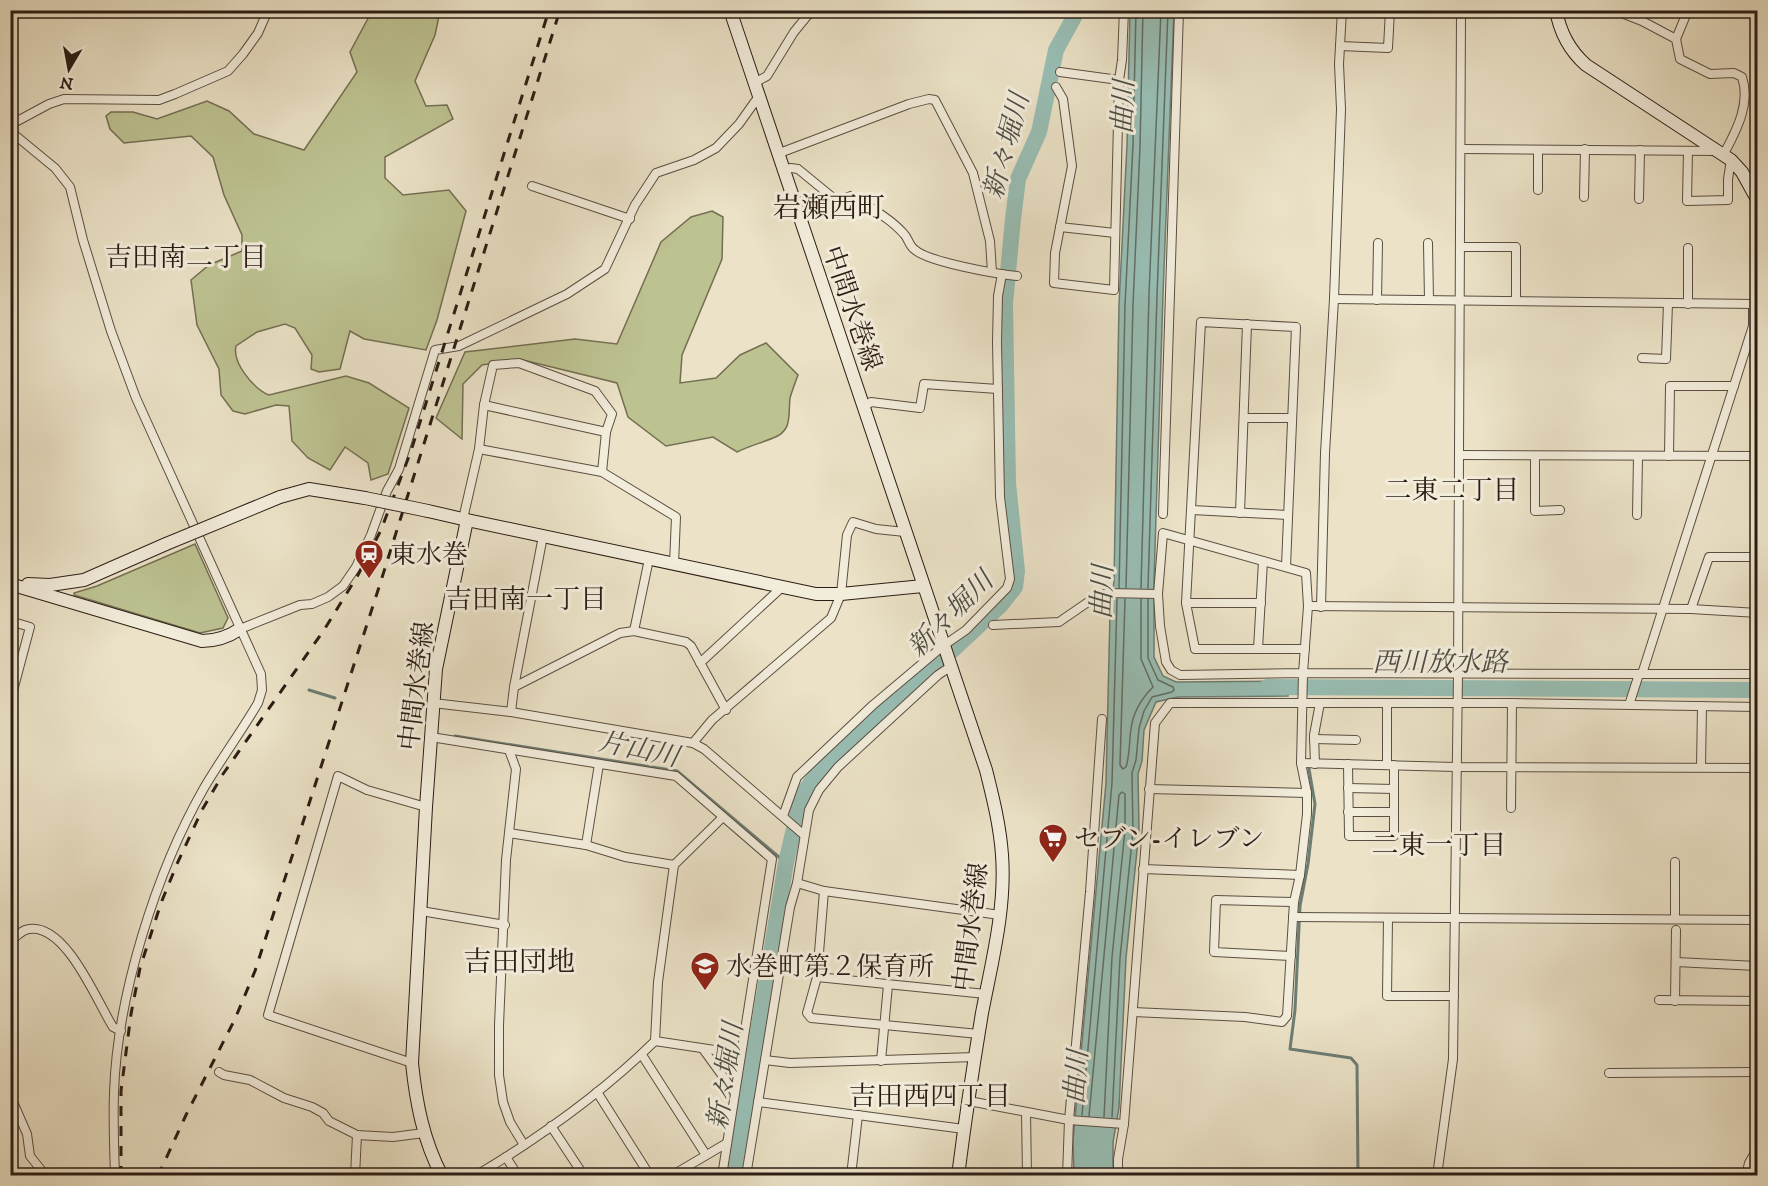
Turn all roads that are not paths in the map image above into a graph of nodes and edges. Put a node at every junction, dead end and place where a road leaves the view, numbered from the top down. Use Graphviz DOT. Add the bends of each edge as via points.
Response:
graph roads {
  1 [pos="268,10"];
  2 [pos="730,10"];
  3 [pos="812,10"];
  4 [pos="1124,10"];
  5 [pos="1179,10"];
  6 [pos="1342,10"];
  7 [pos="1390,10"];
  8 [pos="1461,10"];
  9 [pos="1556,10"];
  10 [pos="1614,10"];
  11 [pos="1688,10"];
  12 [pos="1676,39"];
  13 [pos="1340,46"];
  14 [pos="1060,72"];
  15 [pos="1119,80"];
  16 [pos="754,83"];
  17 [pos="1056,87"];
  18 [pos="759,96"];
  19 [pos="10,125"];
  20 [pos="10,132"];
  21 [pos="1461,149"];
  22 [pos="1538,150"];
  23 [pos="1585,150"];
  24 [pos="1640,150"];
  25 [pos="1688,151"];
  26 [pos="777,154"];
  27 [pos="1725,155"];
  28 [pos="782,170"];
  29 [pos="532,186"];
  30 [pos="1538,190"];
  31 [pos="1584,197"];
  32 [pos="1757,197"];
  33 [pos="1639,199"];
  34 [pos="630,219"];
  35 [pos="1060,227"];
  36 [pos="1115,233"];
  37 [pos="1378,243"];
  38 [pos="1428,243"];
  39 [pos="1460,247"];
  40 [pos="1688,248"];
  41 [pos="992,272"];
  42 [pos="1002,274"];
  43 [pos="1017,276"];
  44 [pos="1334,299"];
  45 [pos="1377,300"];
  46 [pos="1428,300"];
  47 [pos="1461,300"];
  48 [pos="1516,301"];
  49 [pos="1668,303"];
  50 [pos="1688,303"];
  51 [pos="1755,304"];
  52 [pos="1247,324"];
  53 [pos="1642,358"];
  54 [pos="1734,386"];
  55 [pos="998,388"];
  56 [pos="484,405"];
  57 [pos="863,407"];
  58 [pos="1244,418"];
  59 [pos="1291,418"];
  60 [pos="606,432"];
  61 [pos="478,449"];
  62 [pos="1459,455"];
  63 [pos="1535,456"];
  64 [pos="1638,456"];
  65 [pos="1669,456"];
  66 [pos="1710,456"];
  67 [pos="1758,456"];
  68 [pos="602,472"];
  69 [pos="1192,510"];
  70 [pos="1560,510"];
  71 [pos="1240,513"];
  72 [pos="1163,514"];
  73 [pos="1287,515"];
  74 [pos="1637,515"];
  75 [pos="465,519"];
  76 [pos="905,532"];
  77 [pos="543,536"];
  78 [pos="1190,539"];
  79 [pos="1758,557"];
  80 [pos="649,559"];
  81 [pos="1263,561"];
  82 [pos="674,564"];
  83 [pos="1286,566"];
  84 [pos="10,583"];
  85 [pos="923,586"];
  86 [pos="781,588"];
  87 [pos="841,594"];
  88 [pos="1158,594"];
  89 [pos="1186,603"];
  90 [pos="1261,603"];
  91 [pos="1308,606"];
  92 [pos="1321,607"];
  93 [pos="1458,608"];
  94 [pos="1691,609"];
  95 [pos="1662,610"];
  96 [pos="1758,613"];
  97 [pos="10,621"];
  98 [pos="993,625"];
  99 [pos="240,629"];
  100 [pos="633,631"];
  101 [pos="943,646"];
  102 [pos="1258,649"];
  103 [pos="1305,649"];
  104 [pos="700,663"];
  105 [pos="950,667"];
  106 [pos="1640,674"];
  107 [pos="1758,674"];
  108 [pos="1303,675"];
  109 [pos="1458,676"];
  110 [pos="514,687"];
  111 [pos="1302,699"];
  112 [pos="10,702"];
  113 [pos="1457,702"];
  114 [pos="433,703"];
  115 [pos="1320,703"];
  116 [pos="1512,703"];
  117 [pos="1387,704"];
  118 [pos="1629,705"];
  119 [pos="1702,706"];
  120 [pos="1758,707"];
  121 [pos="726,710"];
  122 [pos="511,712"];
  123 [pos="1102,719"];
  124 [pos="431,736"];
  125 [pos="1314,739"];
  126 [pos="1356,740"];
  127 [pos="693,743"];
  128 [pos="509,750"];
  129 [pos="1300,763"];
  130 [pos="599,764"];
  131 [pos="1315,764"];
  132 [pos="1348,764"];
  133 [pos="1390,765"];
  134 [pos="1456,767"];
  135 [pos="1512,767"];
  136 [pos="1701,767"];
  137 [pos="1758,768"];
  138 [pos="1348,788"];
  139 [pos="1149,789"];
  140 [pos="1394,789"];
  141 [pos="1306,793"];
  142 [pos="426,807"];
  143 [pos="1511,808"];
  144 [pos="1348,812"];
  145 [pos="1394,812"];
  146 [pos="783,816"];
  147 [pos="723,817"];
  148 [pos="509,833"];
  149 [pos="804,835"];
  150 [pos="1758,835"];
  151 [pos="586,845"];
  152 [pos="1675,862"];
  153 [pos="674,865"];
  154 [pos="1143,869"];
  155 [pos="1300,875"];
  156 [pos="797,884"];
  157 [pos="824,891"];
  158 [pos="1294,902"];
  159 [pos="421,911"];
  160 [pos="1000,915"];
  161 [pos="1293,917"];
  162 [pos="1388,918"];
  163 [pos="1455,919"];
  164 [pos="1675,919"];
  165 [pos="1757,920"];
  166 [pos="505,925"];
  167 [pos="1676,930"];
  168 [pos="10,942"];
  169 [pos="1291,956"];
  170 [pos="1676,962"];
  171 [pos="1757,966"];
  172 [pos="818,977"];
  173 [pos="888,985"];
  174 [pos="986,994"];
  175 [pos="1454,996"];
  176 [pos="1659,1000"];
  177 [pos="1676,1001"];
  178 [pos="1757,1006"];
  179 [pos="1133,1012"];
  180 [pos="884,1025"];
  181 [pos="121,1031"];
  182 [pos="979,1034"];
  183 [pos="655,1041"];
  184 [pos="703,1049"];
  185 [pos="741,1054"];
  186 [pos="642,1055"];
  187 [pos="975,1057"];
  188 [pos="765,1060"];
  189 [pos="881,1061"];
  190 [pos="412,1062"];
  191 [pos="219,1072"];
  192 [pos="1758,1072"];
  193 [pos="1609,1073"];
  194 [pos="597,1092"];
  195 [pos="735,1093"];
  196 [pos="10,1095"];
  197 [pos="969,1101"];
  198 [pos="758,1102"];
  199 [pos="1026,1112"];
  200 [pos="858,1115"];
  201 [pos="1072,1120"];
  202 [pos="1121,1123"];
  203 [pos="551,1126"];
  204 [pos="964,1129"];
  205 [pos="424,1133"];
  206 [pos="357,1135"];
  207 [pos="727,1143"];
  208 [pos="524,1145"];
  209 [pos="1758,1152"];
  210 [pos="706,1155"];
  211 [pos="506,1157"];
  212 [pos="46,1176"];
  213 [pos="115,1176"];
  214 [pos="355,1176"];
  215 [pos="441,1176"];
  216 [pos="475,1176"];
  217 [pos="518,1176"];
  218 [pos="584,1176"];
  219 [pos="650,1176"];
  220 [pos="671,1176"];
  221 [pos="722,1176"];
  222 [pos="746,1176"];
  223 [pos="851,1176"];
  224 [pos="958,1176"];
  225 [pos="1027,1176"];
  226 [pos="1067,1176"];
  227 [pos="1118,1176"];
  228 [pos="1437,1176"];
  229 [pos="1746,1176"];
  1 -- 19 [label="street" via="258,33 228,71 159,100 64,99"];
  2 -- 16 [label="main road, 中間水巻線"];
  3 -- 16 [label="street" via="767,76"];
  4 -- 15 [label="street"];
  5 -- 72 [label="street"];
  6 -- 13 [label="street"];
  7 -- 13 [label="street" via="1388,48"];
  8 -- 21 [label="street"];
  9 -- 27 [label="main road" via="1558,24 1575,56"];
  10 -- 12 [label="street"];
  11 -- 12 [label="street"];
  12 -- 27 [label="street" via="1680,59 1710,74 1734,73 1742,77 1744,109"];
  13 -- 44 [label="street"];
  14 -- 15 [label="street"];
  15 -- 36 [label="street"];
  16 -- 18 [label="main road, 中間水巻線"];
  17 -- 35 [label="street" via="1063,99 1071,166"];
  18 -- 26 [label="main road, 中間水巻線"];
  18 -- 34 [label="street" via="716,148 656,173"];
  20 -- 99 [label="street" via="55,168 70,187 82,240 136,398"];
  21 -- 22 [label="street"];
  21 -- 39 [label="street"];
  22 -- 23 [label="street"];
  22 -- 30 [label="street"];
  23 -- 24 [label="street"];
  23 -- 31 [label="street"];
  24 -- 25 [label="street"];
  24 -- 33 [label="street"];
  25 -- 27 [label="street"];
  25 -- 27 [label="street" via="1687,201 1728,200"];
  26 -- 28 [label="main road, 中間水巻線"];
  26 -- 41 [label="street" via="909,104 935,100 973,173 990,241"];
  27 -- 32 [label="main road" via="1742,172"];
  28 -- 41 [label="street" via="798,169 837,201 851,196 902,232 914,250 949,263"];
  28 -- 57 [label="main road, 中間水巻線"];
  29 -- 34 [label="street"];
  34 -- 99 [label="street" via="605,269 592,279 459,346 435,350 399,469 344,586 312,604"];
  35 -- 36 [label="street"];
  35 -- 36 [label="street" via="1054,283 1113,290"];
  37 -- 45 [label="street"];
  38 -- 46 [label="street"];
  39 -- 47 [label="street"];
  39 -- 48 [label="street" via="1516,247"];
  40 -- 50 [label="street"];
  41 -- 42 [label="street"];
  42 -- 43 [label="street"];
  42 -- 55 [label="street" via="998,296"];
  44 -- 45 [label="street"];
  44 -- 92 [label="street" via="1324,453"];
  45 -- 46 [label="street"];
  46 -- 47 [label="street"];
  47 -- 48 [label="street"];
  47 -- 62 [label="street"];
  48 -- 49 [label="street"];
  49 -- 50 [label="street"];
  49 -- 53 [label="street" via="1666,359"];
  50 -- 51 [label="street"];
  51 -- 54 [label="street" via="1754,326"];
  52 -- 58 [label="street"];
  52 -- 59 [label="street" via="1296,327"];
  52 -- 69 [label="street" via="1201,322"];
  54 -- 65 [label="street" via="1671,386"];
  54 -- 66 [label="street"];
  55 -- 57 [label="street" via="924,384 920,408 871,402"];
  55 -- 101 [label="street" via="1000,497 1010,579 1002,594 966,630"];
  56 -- 60 [label="street"];
  56 -- 60 [label="street" via="493,365 519,363 595,391 612,414"];
  56 -- 61 [label="street"];
  57 -- 76 [label="main road, 中間水巻線"];
  58 -- 59 [label="street"];
  58 -- 71 [label="street"];
  59 -- 73 [label="street"];
  60 -- 68 [label="street"];
  61 -- 68 [label="street"];
  61 -- 75 [label="street"];
  62 -- 63 [label="street"];
  62 -- 93 [label="street"];
  63 -- 64 [label="street"];
  63 -- 70 [label="street" via="1535,511"];
  64 -- 65 [label="street"];
  64 -- 74 [label="street"];
  65 -- 66 [label="street"];
  66 -- 67 [label="street"];
  66 -- 95 [label="street"];
  68 -- 82 [label="street" via="676,517"];
  69 -- 71 [label="street"];
  69 -- 78 [label="street"];
  71 -- 73 [label="street"];
  73 -- 83 [label="street"];
  75 -- 77 [label="main road"];
  75 -- 84 [label="main road, bridge" via="309,489 280,497 84,580 50,585"];
  75 -- 114 [label="main road, 中間水巻線"];
  76 -- 85 [label="main road, 中間水巻線"];
  76 -- 87 [label="street" via="853,522 847,535"];
  77 -- 80 [label="main road"];
  77 -- 110 [label="street"];
  78 -- 81 [label="street"];
  78 -- 88 [label="street" via="1163,533"];
  78 -- 89 [label="street"];
  79 -- 94 [label="street" via="1709,556"];
  80 -- 82 [label="main road"];
  80 -- 100 [label="street"];
  81 -- 83 [label="street"];
  81 -- 90 [label="street"];
  82 -- 86 [label="main road"];
  83 -- 91 [label="street" via="1306,573"];
  84 -- 99 [label="main road" via="202,641 230,636"];
  85 -- 87 [label="main road"];
  85 -- 101 [label="main road, 中間水巻線"];
  86 -- 87 [label="main road"];
  86 -- 104 [label="street"];
  87 -- 121 [label="street" via="831,618"];
  88 -- 98 [label="street" via="1107,593 1059,622"];
  88 -- 108 [label="street" via="1160,626 1171,670 1180,675"];
  89 -- 90 [label="street"];
  89 -- 102 [label="street" via="1195,649"];
  90 -- 102 [label="street"];
  91 -- 92 [label="street"];
  91 -- 103 [label="street"];
  92 -- 93 [label="street"];
  93 -- 95 [label="street"];
  93 -- 109 [label="street"];
  94 -- 95 [label="street"];
  94 -- 96 [label="street"];
  95 -- 106 [label="street"];
  97 -- 112 [label="street" via="30,627"];
  99 -- 181 [label="street" via="261,674 262,690 254,710 204,789 160,883 136,958"];
  100 -- 104 [label="street" via="686,642"];
  100 -- 110 [label="street" via="620,633"];
  101 -- 105 [label="main road, 中間水巻線"];
  101 -- 146 [label="street" via="797,777"];
  102 -- 103 [label="street"];
  103 -- 108 [label="street"];
  104 -- 121 [label="street"];
  105 -- 149 [label="street" via="838,767 819,790 809,810"];
  105 -- 160 [label="main road, 中間水巻線" via="997,814 1002,855"];
  106 -- 107 [label="street"];
  106 -- 109 [label="street"];
  106 -- 118 [label="street"];
  108 -- 109 [label="street"];
  108 -- 111 [label="street"];
  109 -- 113 [label="street"];
  110 -- 122 [label="street"];
  111 -- 115 [label="street"];
  111 -- 129 [label="street"];
  111 -- 139 [label="street" via="1170,703 1155,723"];
  113 -- 116 [label="street"];
  113 -- 117 [label="street"];
  113 -- 134 [label="street"];
  114 -- 122 [label="street"];
  114 -- 124 [label="main road, 中間水巻線"];
  115 -- 117 [label="street"];
  115 -- 125 [label="street"];
  116 -- 118 [label="street"];
  116 -- 135 [label="street"];
  117 -- 133 [label="street"];
  118 -- 119 [label="street"];
  119 -- 120 [label="street"];
  119 -- 136 [label="street"];
  121 -- 127 [label="street"];
  122 -- 127 [label="street"];
  123 -- 201 [label="street"];
  124 -- 128 [label="street"];
  124 -- 142 [label="main road, 中間水巻線"];
  125 -- 126 [label="street"];
  125 -- 131 [label="street"];
  127 -- 146 [label="street"];
  128 -- 130 [label="street"];
  128 -- 148 [label="street" via="516,769"];
  129 -- 131 [label="street"];
  129 -- 141 [label="street"];
  130 -- 147 [label="street" via="676,776"];
  130 -- 151 [label="street"];
  131 -- 132 [label="street"];
  132 -- 133 [label="street"];
  132 -- 138 [label="street"];
  133 -- 134 [label="street"];
  133 -- 140 [label="street"];
  134 -- 135 [label="street"];
  134 -- 163 [label="street"];
  135 -- 136 [label="street"];
  135 -- 143 [label="street"];
  136 -- 137 [label="street"];
  138 -- 140 [label="street"];
  138 -- 144 [label="street"];
  139 -- 141 [label="street"];
  139 -- 154 [label="street"];
  140 -- 145 [label="street"];
  141 -- 155 [label="street"];
  142 -- 159 [label="main road, 中間水巻線"];
  142 -- 190 [label="street" via="367,790 338,776 267,1015"];
  144 -- 145 [label="street"];
  144 -- 145 [label="street" via="1348,836 1394,836"];
  146 -- 149 [label="street"];
  147 -- 153 [label="street"];
  147 -- 185 [label="street" via="772,859"];
  148 -- 151 [label="street"];
  148 -- 166 [label="street"];
  149 -- 156 [label="street"];
  150 -- 165 [label="main road"];
  151 -- 153 [label="street"];
  152 -- 164 [label="street"];
  153 -- 183 [label="street" via="658,982"];
  154 -- 155 [label="street"];
  154 -- 179 [label="street"];
  155 -- 158 [label="street"];
  156 -- 157 [label="street"];
  156 -- 188 [label="street"];
  157 -- 160 [label="street"];
  157 -- 172 [label="street"];
  158 -- 161 [label="street"];
  158 -- 169 [label="street" via="1216,900 1214,952"];
  159 -- 166 [label="street"];
  159 -- 190 [label="main road, 中間水巻線"];
  160 -- 174 [label="main road, 中間水巻線"];
  161 -- 162 [label="street"];
  161 -- 169 [label="street"];
  162 -- 163 [label="street"];
  162 -- 175 [label="street" via="1387,996"];
  163 -- 164 [label="street"];
  163 -- 175 [label="street"];
  164 -- 165 [label="street"];
  165 -- 171 [label="main road"];
  166 -- 208 [label="street" via="499,1075 510,1122"];
  167 -- 170 [label="street"];
  168 -- 181 [label="street" via="29,929 47,933 63,944 113,1027"];
  169 -- 179 [label="street" via="1287,1016 1282,1022"];
  170 -- 171 [label="street"];
  170 -- 177 [label="street"];
  171 -- 178 [label="main road"];
  172 -- 173 [label="street"];
  172 -- 180 [label="street" via="807,1012 811,1018"];
  173 -- 174 [label="street"];
  173 -- 180 [label="street"];
  174 -- 182 [label="main road, 中間水巻線"];
  175 -- 228 [label="street" via="1453,1059"];
  176 -- 177 [label="street"];
  177 -- 178 [label="street"];
  179 -- 202 [label="street"];
  180 -- 182 [label="street"];
  180 -- 189 [label="street"];
  181 -- 213 [label="street" via="114,1092"];
  182 -- 187 [label="main road, 中間水巻線"];
  183 -- 184 [label="street"];
  183 -- 186 [label="street"];
  184 -- 185 [label="street"];
  184 -- 195 [label="street"];
  185 -- 195 [label="street"];
  186 -- 194 [label="street"];
  186 -- 210 [label="street"];
  187 -- 189 [label="street"];
  187 -- 197 [label="main road, 中間水巻線"];
  188 -- 189 [label="street"];
  188 -- 198 [label="street"];
  190 -- 205 [label="main road, 中間水巻線"];
  191 -- 206 [label="street" via="250,1080 312,1107"];
  192 -- 193 [label="street"];
  194 -- 203 [label="street"];
  194 -- 219 [label="street"];
  195 -- 207 [label="street"];
  196 -- 212 [label="street" via="27,1134 30,1156"];
  197 -- 199 [label="street"];
  197 -- 204 [label="main road, 中間水巻線"];
  198 -- 200 [label="street"];
  198 -- 222 [label="street"];
  199 -- 201 [label="street"];
  199 -- 225 [label="street"];
  200 -- 204 [label="street"];
  200 -- 223 [label="street"];
  201 -- 202 [label="street"];
  201 -- 226 [label="street"];
  202 -- 227 [label="street"];
  203 -- 208 [label="street"];
  203 -- 218 [label="street"];
  204 -- 224 [label="main road, 中間水巻線"];
  205 -- 206 [label="street" via="393,1137"];
  205 -- 215 [label="main road, 中間水巻線"];
  206 -- 214 [label="street"];
  207 -- 210 [label="street"];
  207 -- 221 [label="street"];
  208 -- 211 [label="street"];
  209 -- 229 [label="street" via="1749,1163"];
  210 -- 220 [label="street"];
  211 -- 216 [label="street"];
  211 -- 217 [label="street"];
}
